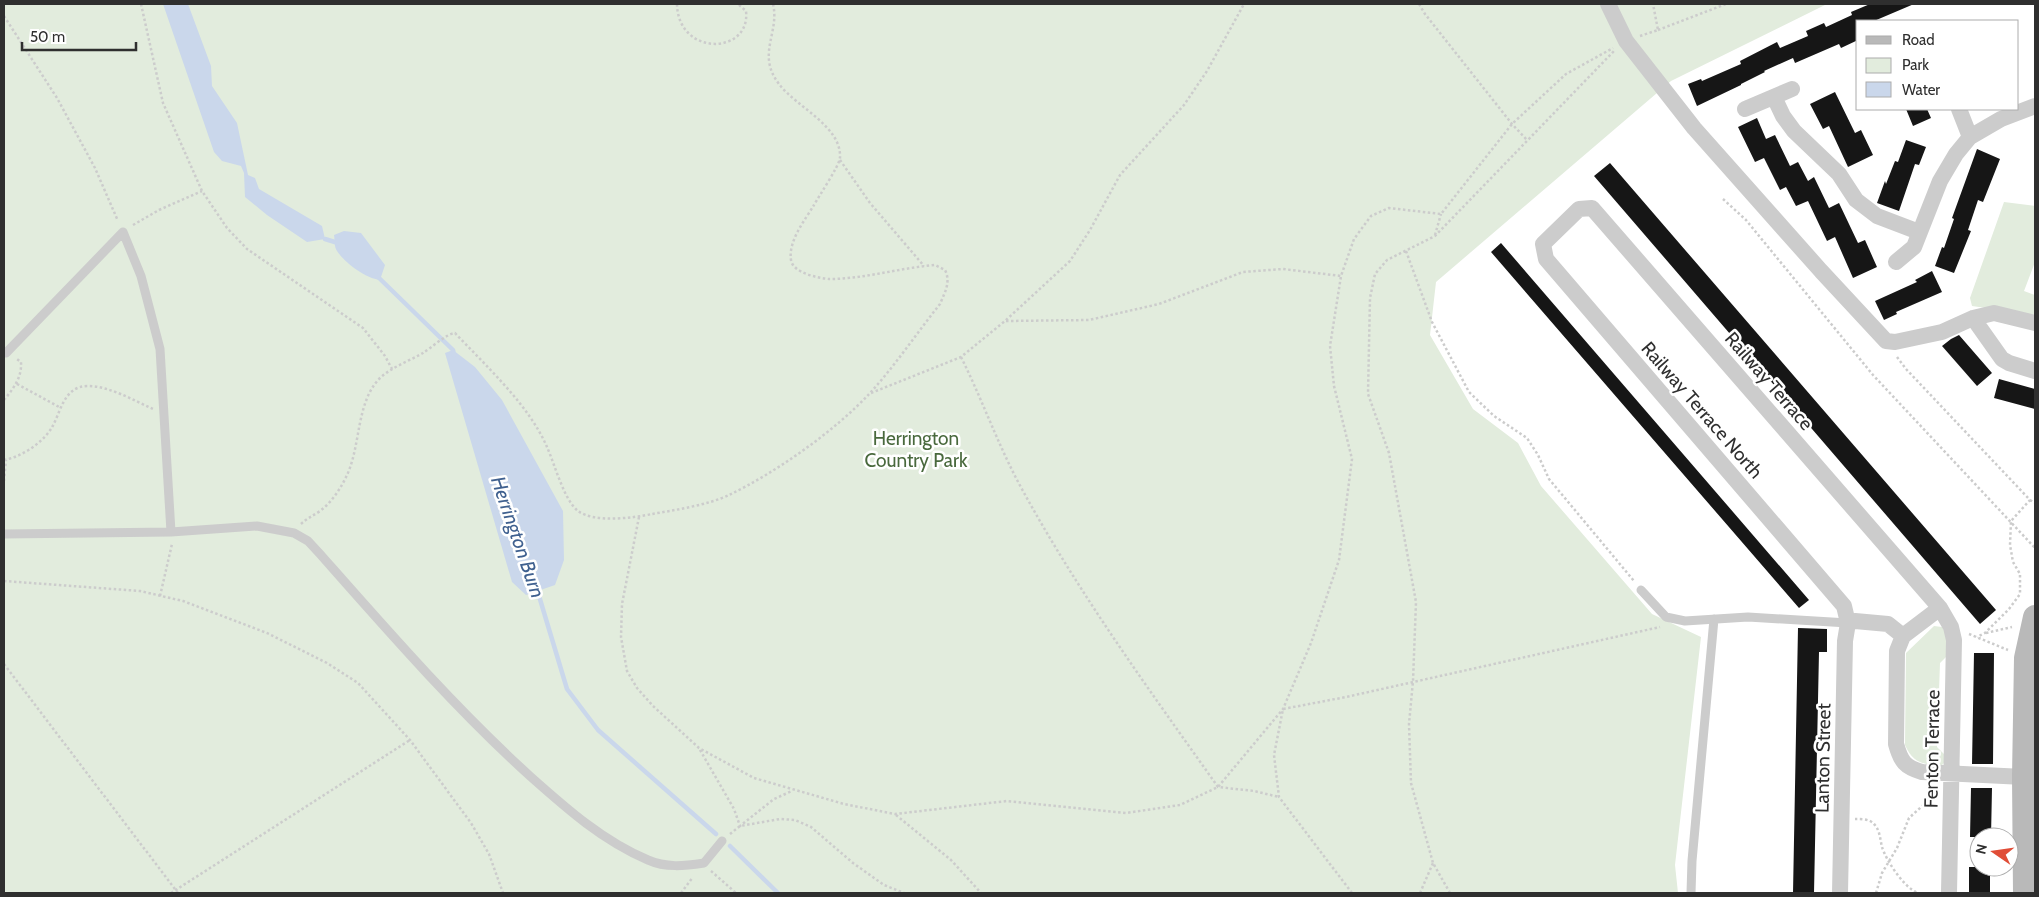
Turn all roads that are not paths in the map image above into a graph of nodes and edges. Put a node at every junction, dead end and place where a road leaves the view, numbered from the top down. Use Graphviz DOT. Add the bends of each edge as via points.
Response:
graph roads {
  1 [pos="1608,4"];
  2 [pos="1792,89"];
  3 [pos="1774,97"];
  4 [pos="2035,106"];
  5 [pos="1745,109"];
  6 [pos="1959,110"];
  7 [pos="1970,137"];
  8 [pos="1562,225"];
  9 [pos="1919,232"];
  10 [pos="1896,262"];
  11 [pos="1973,318"];
  12 [pos="2035,324"];
  13 [pos="6,353"];
  14 [pos="2035,371"];
  15 [pos="171,532"];
  16 [pos="4,534"];
  17 [pos="1641,590"];
  18 [pos="1940,608"];
  19 [pos="1714,619"];
  20 [pos="2034,621"];
  21 [pos="1848,623"];
  22 [pos="1903,636"];
  23 [pos="1952,774"];
  24 [pos="2024,777"];
  25 [pos="722,841"];
  26 [pos="1691,893"];
  27 [pos="1840,893"];
  28 [pos="1949,893"];
  29 [pos="2025,893"];
  1 -- 11 [label="street" via="1624,42 1694,128 1886,341 1942,332"];
  2 -- 3 [label="street"];
  3 -- 5 [label="street"];
  3 -- 9 [label="street" via="1794,131 1839,174 1856,200 1877,216"];
  4 -- 7 [label="street" via="2001,119"];
  6 -- 7 [label="street"];
  7 -- 9 [label="street" via="1940,181"];
  8 -- 18 [label="street, Railway Terrace" via="1580,209 1592,208"];
  8 -- 21 [label="street, Railway Terrace North" via="1543,244 1546,259 1844,606"];
  9 -- 10 [label="street" via="1914,246"];
  11 -- 12 [label="street" via="1994,313"];
  11 -- 14 [label="street" via="2002,358"];
  13 -- 15 [label="lane" via="123,232 141,276 160,348"];
  15 -- 16 [label="lane"];
  15 -- 25 [label="lane" via="257,526 294,533 308,541 422,670 494,743 566,808 607,839 649,861 678,867 704,863"];
  17 -- 19 [label="lane" via="1666,616 1686,621"];
  18 -- 22 [label="street"];
  18 -- 23 [label="street, Fenton Terrace" via="1954,640"];
  19 -- 21 [label="lane"];
  19 -- 26 [label="lane"];
  20 -- 24 [label="main road" via="2026,658"];
  21 -- 22 [label="street" via="1888,624"];
  21 -- 27 [label="street, Lanton Street" via="1845,633"];
  22 -- 23 [label="street" via="1897,651 1896,744 1900,757 1909,769"];
  23 -- 24 [label="street"];
  23 -- 28 [label="street, Fenton Terrace"];
  24 -- 29 [label="main road"];
}
